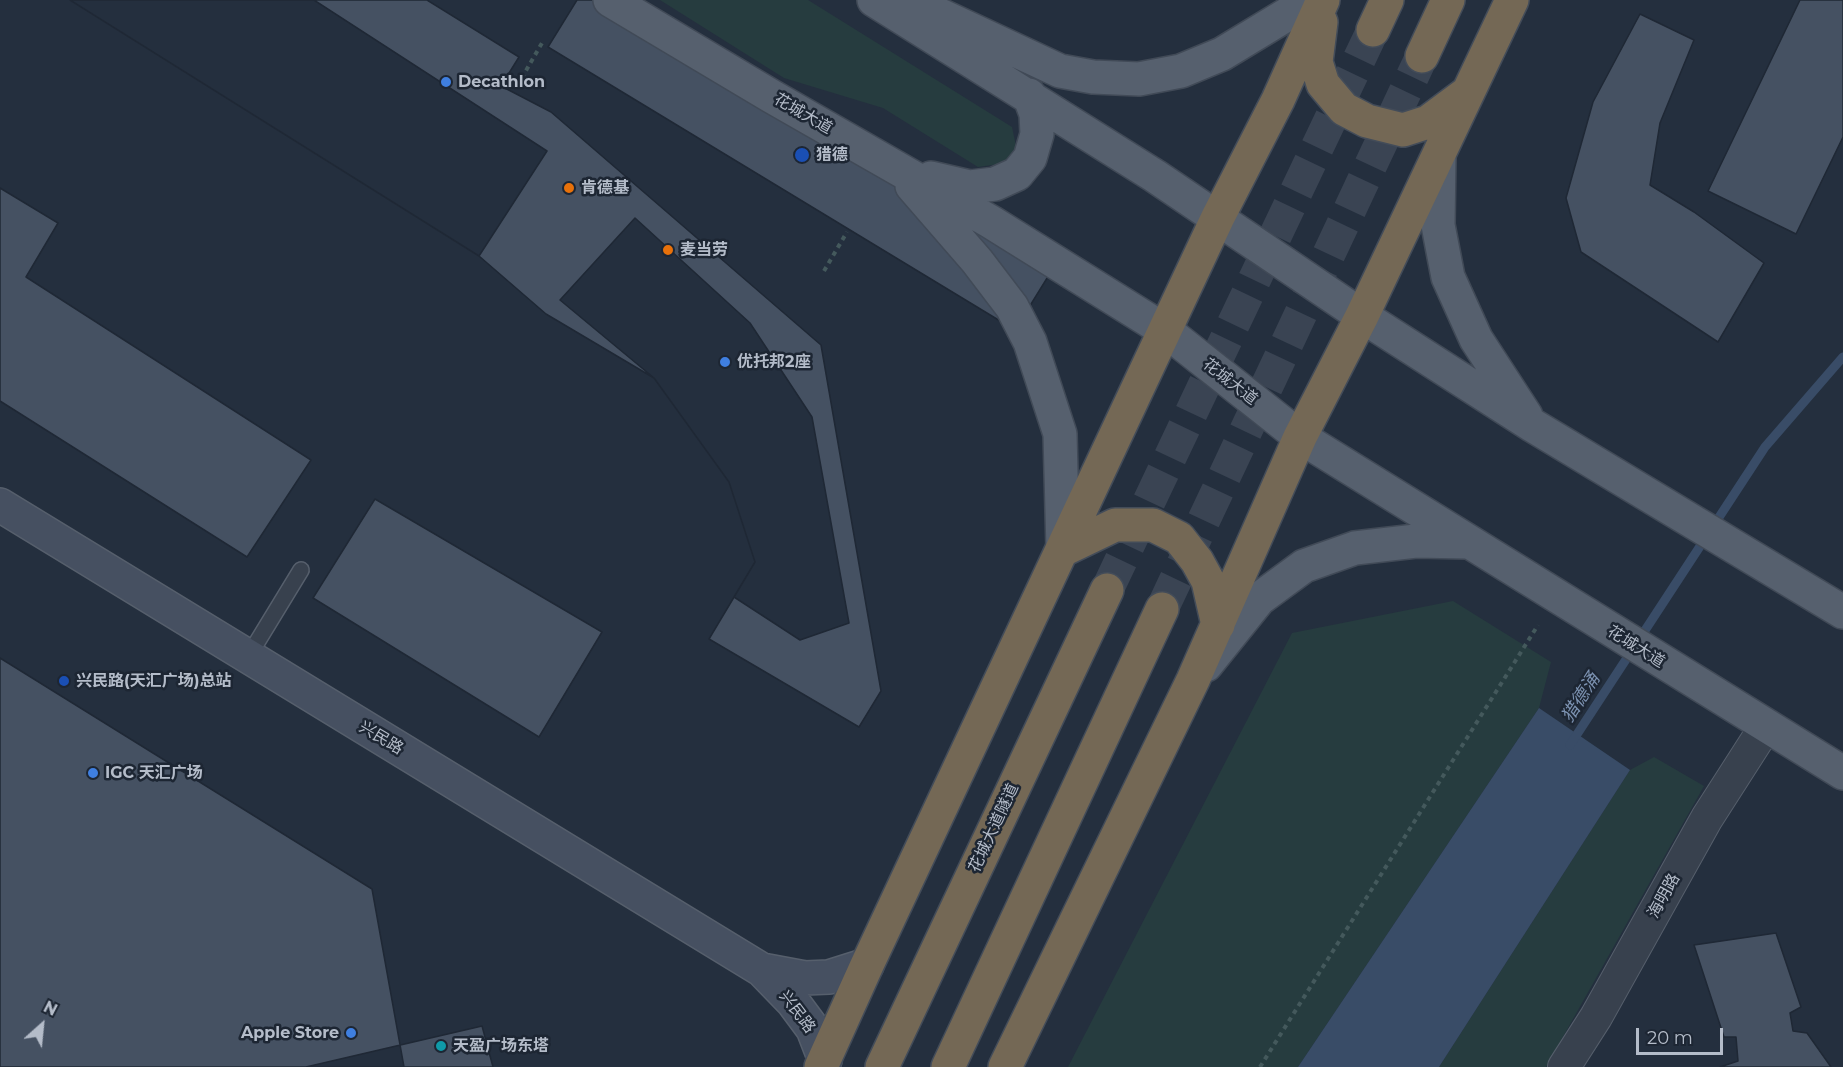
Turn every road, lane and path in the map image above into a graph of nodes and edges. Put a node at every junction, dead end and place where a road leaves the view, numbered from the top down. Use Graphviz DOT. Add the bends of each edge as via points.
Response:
graph roads {
  1 [pos="610,0"];
  2 [pos="874,0"];
  3 [pos="907,0"];
  4 [pos="1311,0"];
  5 [pos="1324,0"];
  6 [pos="1387,0"];
  7 [pos="1448,0"];
  8 [pos="1512,0"];
  9 [pos="1373,30"];
  10 [pos="542,44"];
  11 [pos="1422,56"];
  12 [pos="517,86"];
  13 [pos="1469,90"];
  14 [pos="1029,95"];
  15 [pos="1439,158"];
  16 [pos="895,167"];
  17 [pos="1218,217"];
  18 [pos="848,232"];
  19 [pos="824,271"];
  20 [pos="1362,316"];
  21 [pos="1166,331"];
  22 [pos="1532,425"];
  23 [pos="1300,437"];
  24 [pos="0,505"];
  25 [pos="1466,542"];
  26 [pos="1063,550"];
  27 [pos="301,570"];
  28 [pos="1107,590"];
  29 [pos="1162,609"];
  30 [pos="1843,612"];
  31 [pos="1218,625"];
  32 [pos="1538,625"];
  33 [pos="248,657"];
  34 [pos="1193,680"];
  35 [pos="1766,726"];
  36 [pos="1843,773"];
  37 [pos="867,965"];
  38 [pos="762,970"];
  39 [pos="823,1063"];
  40 [pos="882,1067"];
  41 [pos="948,1067"];
  42 [pos="1005,1067"];
  43 [pos="1260,1067"];
  44 [pos="1564,1067"];
  1 -- 16 [label="main road, 花城大道"];
  2 -- 14 [label="main road"];
  3 -- 4 [label="main road" via="1060,71 1139,79 1181,71 1222,54"];
  5 -- 13 [label="highway" via="1317,62 1323,84 1344,109 1367,121 1402,130 1428,122"];
  5 -- 17 [label="highway"];
  6 -- 9 [label="highway"];
  7 -- 11 [label="highway"];
  8 -- 13 [label="highway"];
  10 -- 12 [label="path"];
  13 -- 15 [label="highway"];
  14 -- 16 [label="main road" via="1036,114 1037,134 1030,159 1017,174 995,184 970,187"];
  14 -- 17 [label="main road"];
  15 -- 20 [label="highway"];
  15 -- 22 [label="main road" via="1438,225 1449,277 1476,339"];
  16 -- 21 [label="main road, 花城大道"];
  16 -- 26 [label="main road" via="984,270 1012,307 1030,342 1060,434"];
  17 -- 20 [label="main road"];
  17 -- 21 [label="highway"];
  18 -- 19 [label="path"];
  20 -- 22 [label="main road"];
  20 -- 23 [label="highway"];
  21 -- 23 [label="main road, 花城大道"];
  21 -- 26 [label="highway"];
  22 -- 30 [label="main road"];
  23 -- 25 [label="main road, 花城大道"];
  23 -- 31 [label="highway"];
  24 -- 33 [label="street, 兴民路"];
  25 -- 34 [label="main road" via="1416,541 1355,548 1304,566 1259,598"];
  25 -- 35 [label="main road, 花城大道"];
  26 -- 31 [label="highway" via="1115,525 1153,525 1179,538 1197,561 1208,581"];
  26 -- 37 [label="highway"];
  27 -- 33 [label="lane"];
  28 -- 40 [label="highway, 花城大道隧道"];
  29 -- 41 [label="highway"];
  31 -- 34 [label="highway"];
  32 -- 43 [label="path"];
  33 -- 38 [label="street, 兴民路"];
  34 -- 42 [label="highway"];
  35 -- 36 [label="main road, 花城大道"];
  35 -- 44 [label="street, 海明路" via="1707,818"];
  37 -- 38 [label="street, 兴民路" via="829,977 805,978"];
  37 -- 39 [label="highway"];
  38 -- 39 [label="street, 兴民路" via="813,1029"];
}
